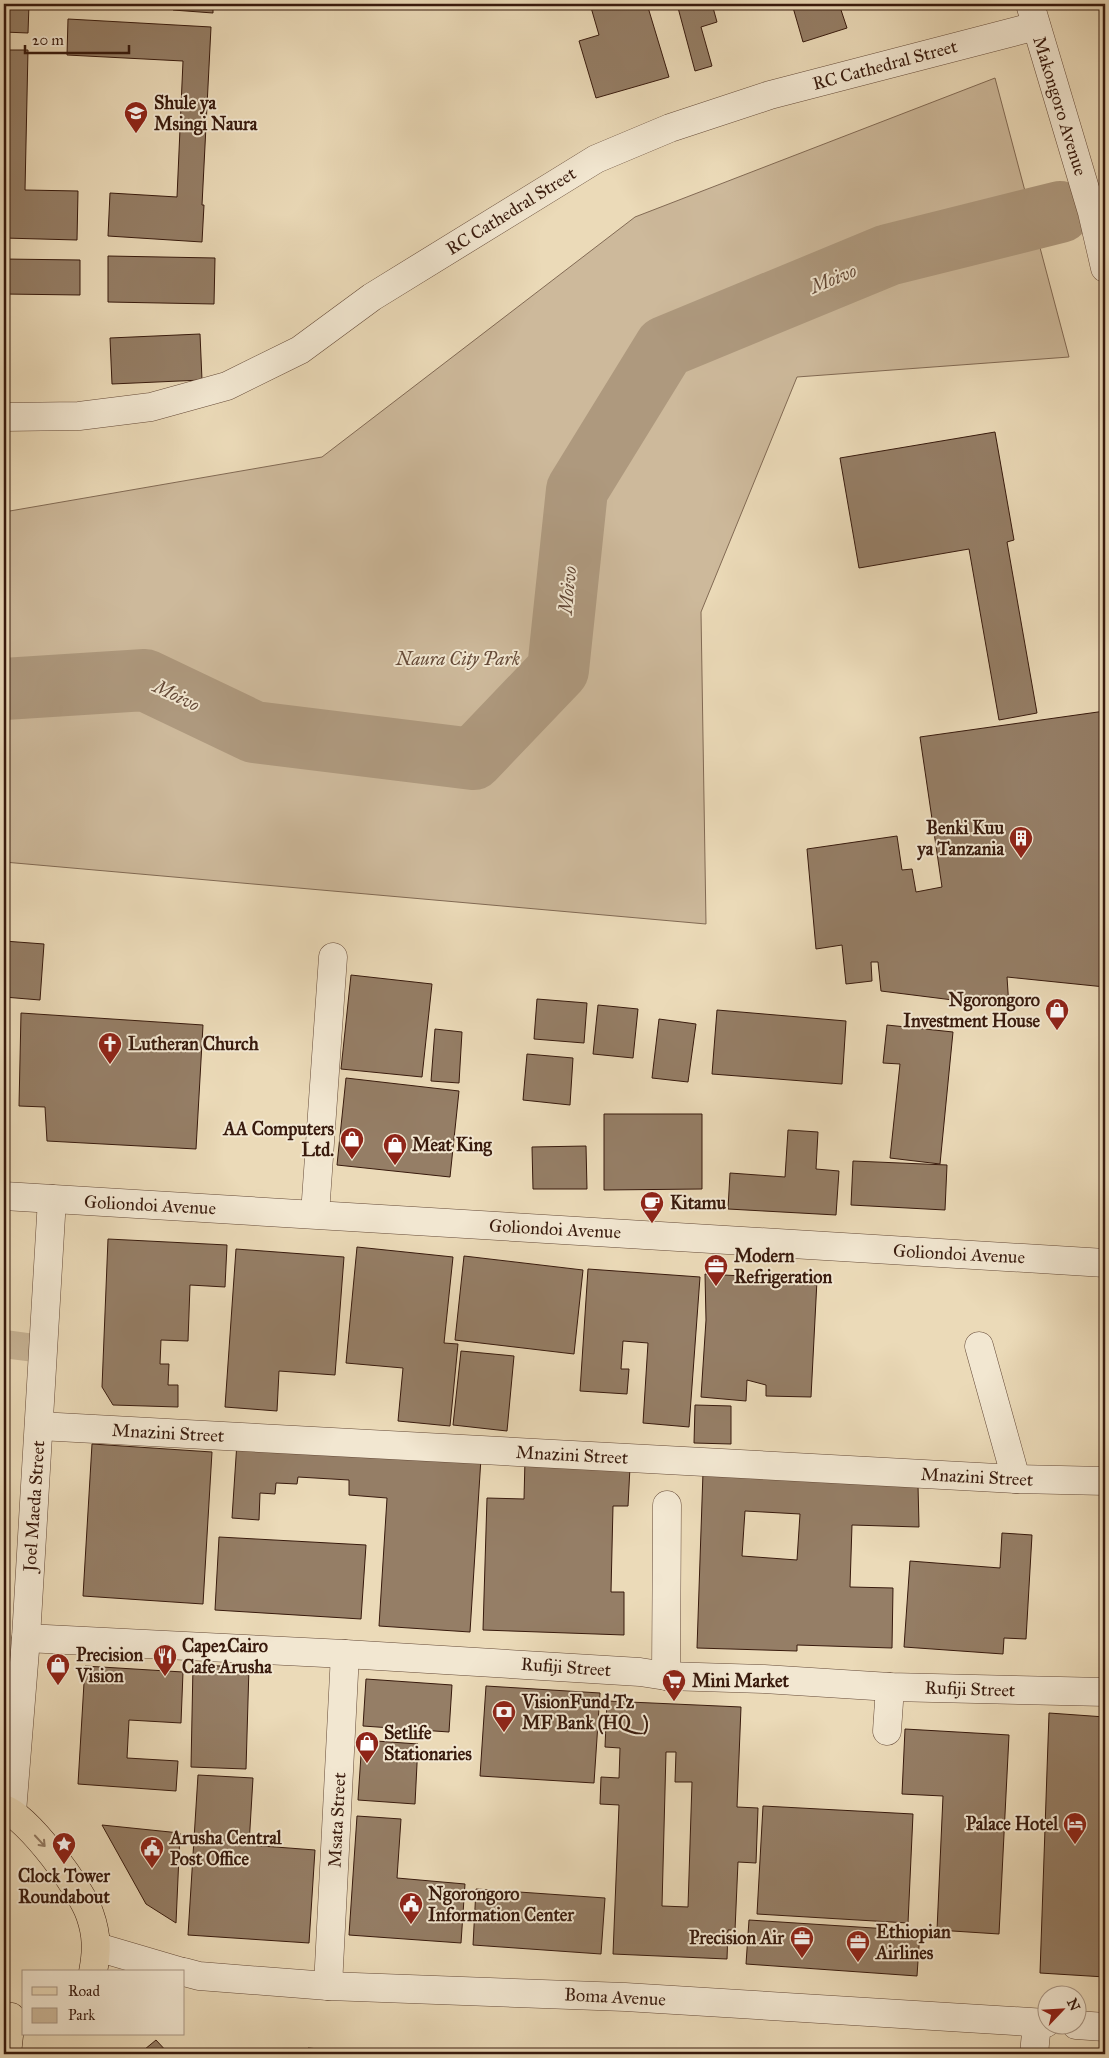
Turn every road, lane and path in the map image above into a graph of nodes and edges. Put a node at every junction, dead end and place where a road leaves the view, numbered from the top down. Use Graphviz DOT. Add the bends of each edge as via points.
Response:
graph roads {
  1 [pos="1033,15"];
  2 [pos="1105,268"];
  3 [pos="4,417"];
  4 [pos="333,957"];
  5 [pos="4,1196"];
  6 [pos="52,1199"];
  7 [pos="315,1214"];
  8 [pos="1105,1263"];
  9 [pos="979,1346"];
  10 [pos="39,1426"];
  11 [pos="1016,1480"];
  12 [pos="1105,1480"];
  13 [pos="667,1505"];
  14 [pos="26,1638"];
  15 [pos="345,1654"];
  16 [pos="666,1676"];
  17 [pos="890,1687"];
  18 [pos="1105,1692"];
  19 [pos="887,1731"];
  20 [pos="8,1810"];
  21 [pos="95,1960"];
  22 [pos="168,1970"];
  23 [pos="185,1972"];
  24 [pos="328,1986"];
  25 [pos="13,2016"];
  26 [pos="1036,2023"];
  27 [pos="1086,2026"];
  28 [pos="1105,2027"];
  29 [pos="1039,2036"];
  30 [pos="7,2054"];
  31 [pos="1034,2054"];
  1 -- 2 [label="street, Makongoro Avenue" via="1092,212"];
  1 -- 3 [label="street, RC Cathedral Street" via="770,94 670,128 596,158 372,297 300,350 227,386 151,407 79,416"];
  4 -- 7 [label="street"];
  5 -- 6 [label="street, Goliondoi Avenue"];
  6 -- 7 [label="street, Goliondoi Avenue"];
  6 -- 10 [label="street, Joel Maeda Street"];
  7 -- 8 [label="street, Goliondoi Avenue"];
  9 -- 11 [label="street"];
  10 -- 11 [label="street, Mnazini Street"];
  10 -- 14 [label="street, Joel Maeda Street"];
  11 -- 12 [label="street, Mnazini Street"];
  13 -- 16 [label="street"];
  14 -- 15 [label="street, Rufiji Street"];
  14 -- 20 [label="street, Joel Maeda Street"];
  15 -- 16 [label="street, Rufiji Street"];
  15 -- 24 [label="street, Msata Street"];
  16 -- 17 [label="street, Rufiji Street"];
  17 -- 18 [label="street, Rufiji Street"];
  17 -- 19 [label="street"];
  20 -- 21 [label="main road, one-way" via="44,1845 70,1879 90,1914"];
  21 -- 22 [label="street, Boma Avenue"];
  23 -- 24 [label="street, Boma Avenue"];
  24 -- 26 [label="street, Boma Avenue" via="625,1997"];
  25 -- 30 [label="main road"];
  27 -- 28 [label="street"];
  29 -- 31 [label="street"];
}
